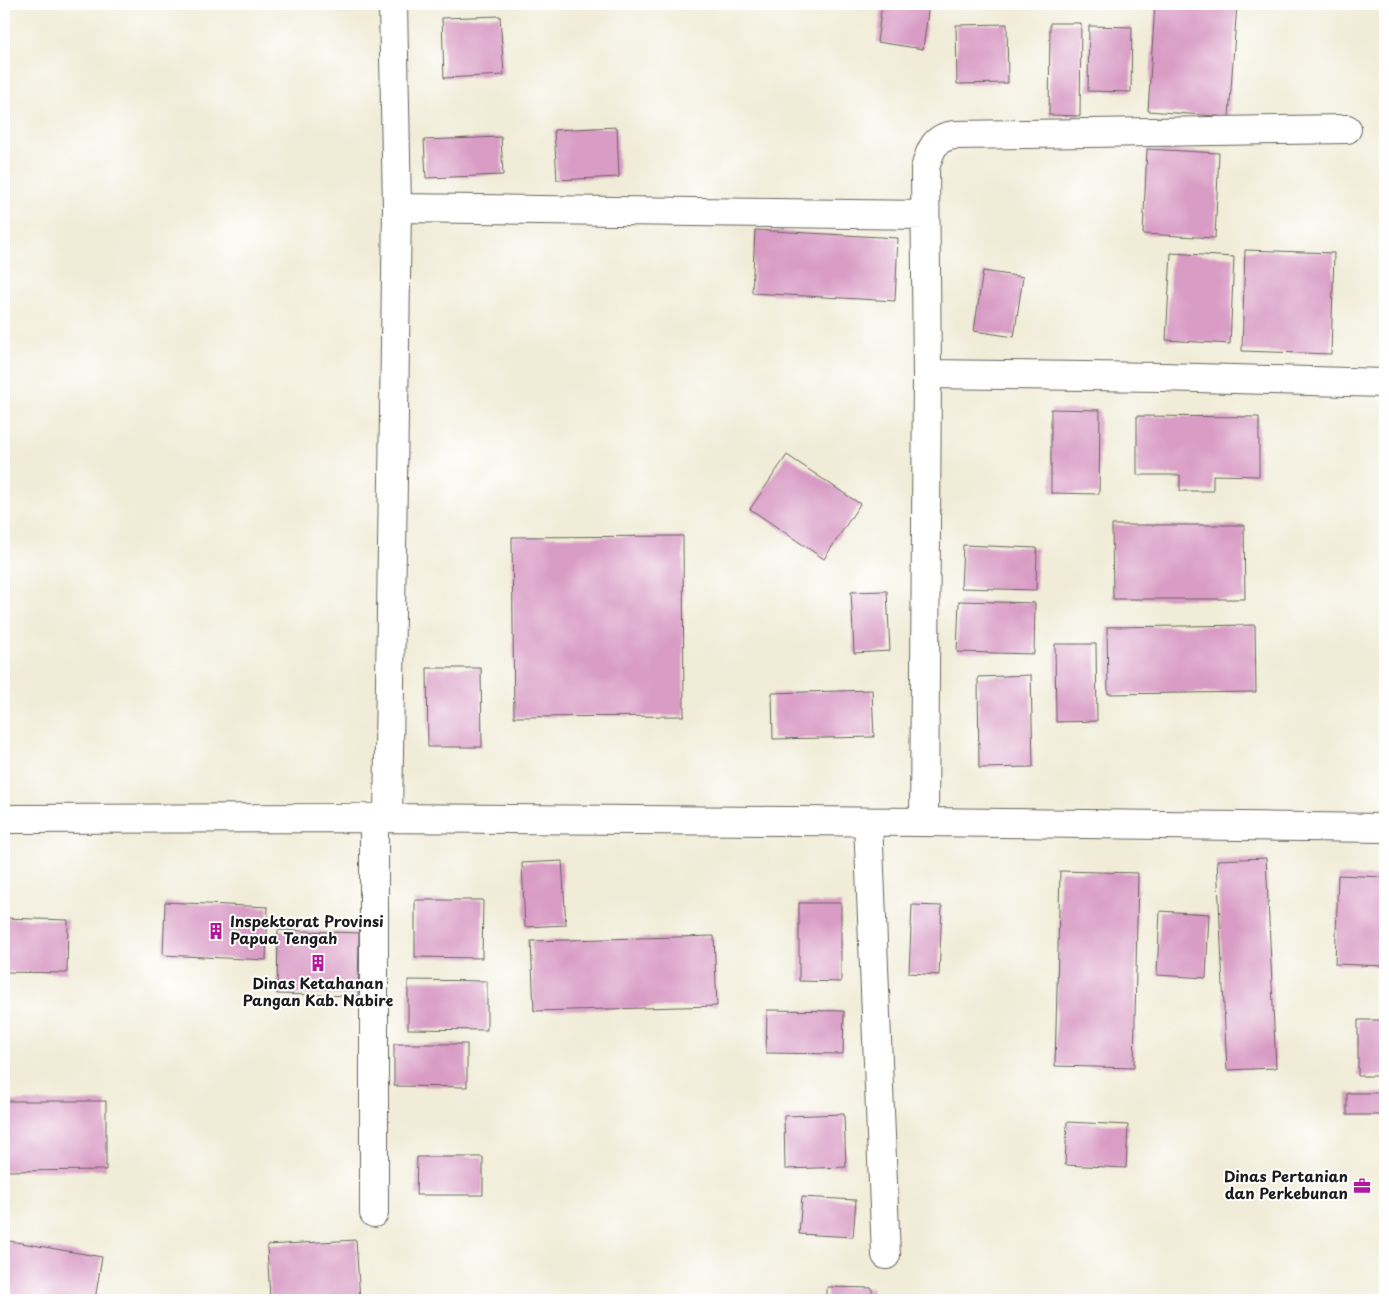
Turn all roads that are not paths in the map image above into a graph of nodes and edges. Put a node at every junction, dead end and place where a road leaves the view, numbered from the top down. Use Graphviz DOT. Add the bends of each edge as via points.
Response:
graph roads {
  1 [pos="393,4"];
  2 [pos="1347,129"];
  3 [pos="397,208"];
  4 [pos="925,216"];
  5 [pos="927,374"];
  6 [pos="1385,383"];
  7 [pos="381,818"];
  8 [pos="4,819"];
  9 [pos="868,822"];
  10 [pos="924,822"];
  11 [pos="1385,828"];
  12 [pos="374,1213"];
  13 [pos="886,1254"];
  1 -- 3 [label="street"];
  2 -- 4 [label="street" via="948,136 933,146 929,153 925,169"];
  3 -- 4 [label="street"];
  3 -- 7 [label="street"];
  4 -- 5 [label="street"];
  5 -- 6 [label="street"];
  5 -- 10 [label="street"];
  7 -- 8 [label="street"];
  7 -- 9 [label="street"];
  7 -- 12 [label="street"];
  9 -- 10 [label="street"];
  9 -- 13 [label="street"];
  10 -- 11 [label="street"];
}
